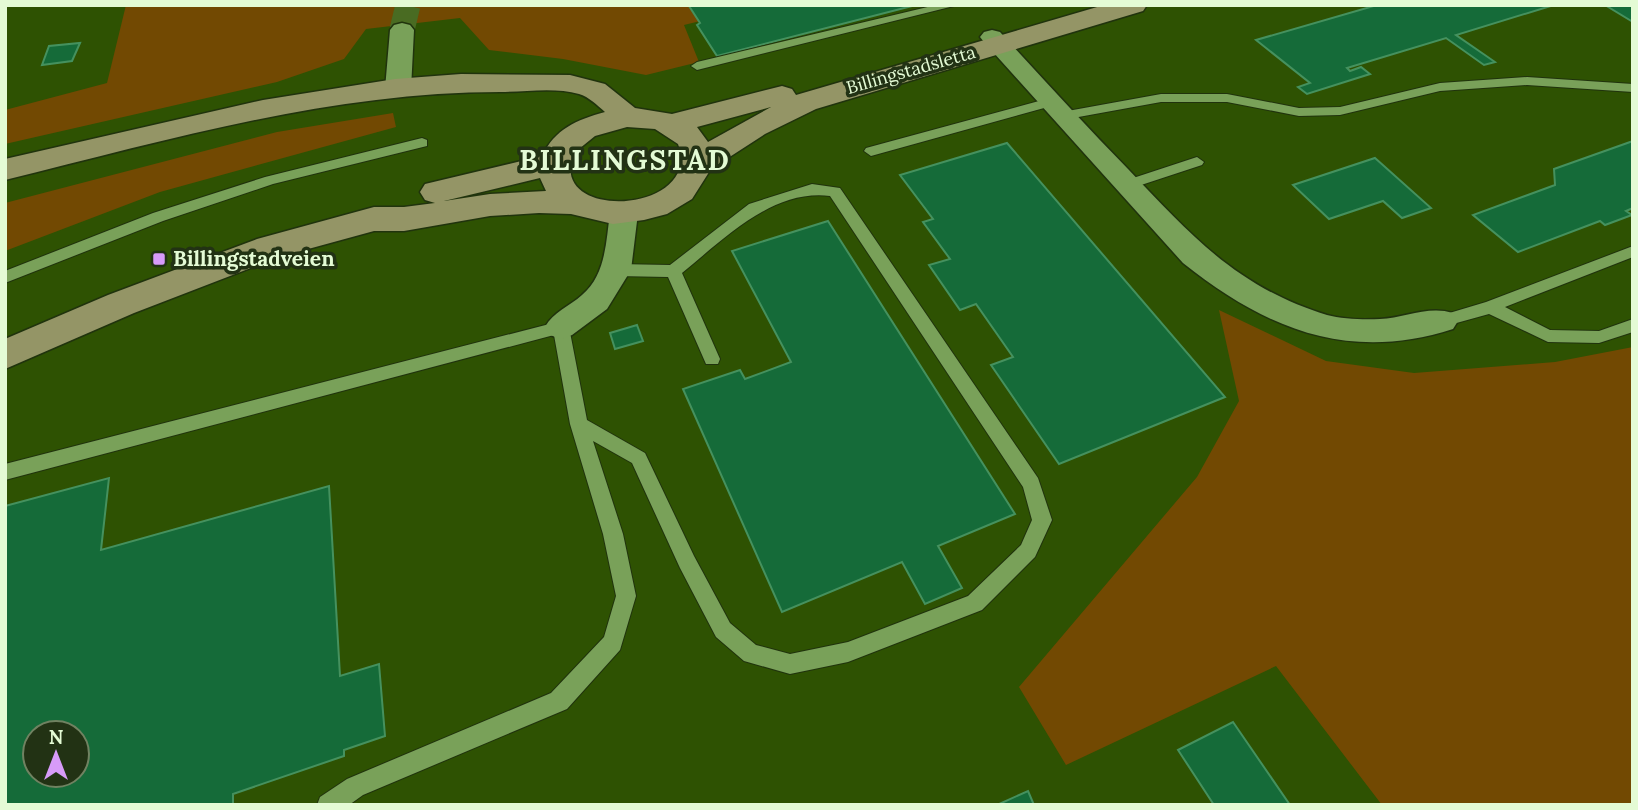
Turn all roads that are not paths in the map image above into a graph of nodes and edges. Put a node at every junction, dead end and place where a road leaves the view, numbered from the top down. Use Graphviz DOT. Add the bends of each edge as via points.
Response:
graph roads {
  1 [pos="952,5"];
  2 [pos="1101,5"];
  3 [pos="1134,5"];
  4 [pos="402,30"];
  5 [pos="996,40"];
  6 [pos="697,66"];
  7 [pos="531,83"];
  8 [pos="1633,88"];
  9 [pos="398,89"];
  10 [pos="1056,109"];
  11 [pos="627,117"];
  12 [pos="562,119"];
  13 [pos="672,124"];
  14 [pos="422,144"];
  15 [pos="871,150"];
  16 [pos="699,162"];
  17 [pos="1198,162"];
  18 [pos="554,164"];
  19 [pos="5,170"];
  20 [pos="1126,185"];
  21 [pos="575,203"];
  22 [pos="624,213"];
  23 [pos="374,219"];
  24 [pos="1633,251"];
  25 [pos="616,270"];
  26 [pos="673,271"];
  27 [pos="5,277"];
  28 [pos="1490,307"];
  29 [pos="1441,321"];
  30 [pos="1633,325"];
  31 [pos="561,327"];
  32 [pos="5,355"];
  33 [pos="712,359"];
  34 [pos="579,424"];
  35 [pos="5,472"];
  36 [pos="328,805"];
  1 -- 6 [label="lane"];
  2 -- 5 [label="main road, Billingstadsletta"];
  3 -- 5 [label="main road, Billingstadsletta"];
  4 -- 9 [label="street"];
  5 -- 10 [label="street"];
  5 -- 13 [label="main road, Billingstadsletta"];
  5 -- 16 [label="main road, Billingstadsletta" via="806,102 754,127"];
  7 -- 9 [label="main road"];
  7 -- 11 [label="main road" via="596,90"];
  7 -- 12 [label="main road"];
  8 -- 10 [label="lane" via="1527,80 1440,88 1340,111 1299,112 1227,98 1161,98"];
  9 -- 19 [label="main road" via="280,106"];
  10 -- 15 [label="lane"];
  10 -- 20 [label="street"];
  11 -- 12 [label="main road" via="598,123"];
  11 -- 13 [label="main road"];
  12 -- 18 [label="main road"];
  13 -- 16 [label="main road" via="693,140"];
  14 -- 27 [label="lane" via="258,184 158,217"];
  16 -- 22 [label="main road" via="692,180 676,196 652,208"];
  17 -- 20 [label="lane"];
  18 -- 21 [label="main road" via="557,186"];
  18 -- 23 [label="main road" via="401,202"];
  20 -- 29 [label="street" via="1193,255 1270,307 1329,328 1380,331"];
  21 -- 22 [label="main road" via="606,213"];
  21 -- 23 [label="main road" via="490,205 404,219"];
  22 -- 25 [label="street"];
  23 -- 32 [label="main road" via="270,248 121,304"];
  24 -- 28 [label="lane"];
  25 -- 26 [label="lane"];
  25 -- 31 [label="street" via="596,301"];
  26 -- 33 [label="lane"];
  26 -- 34 [label="lane" via="754,208 812,189 835,192 1031,484 1042,520 1028,551 975,603 848,652 790,664 751,654 723,630 639,458"];
  28 -- 29 [label="lane"];
  28 -- 30 [label="lane" via="1548,335 1599,337"];
  31 -- 34 [label="lane"];
  31 -- 35 [label="lane"];
  34 -- 36 [label="lane" via="613,534 626,596 613,643 559,701 355,787"];
}
